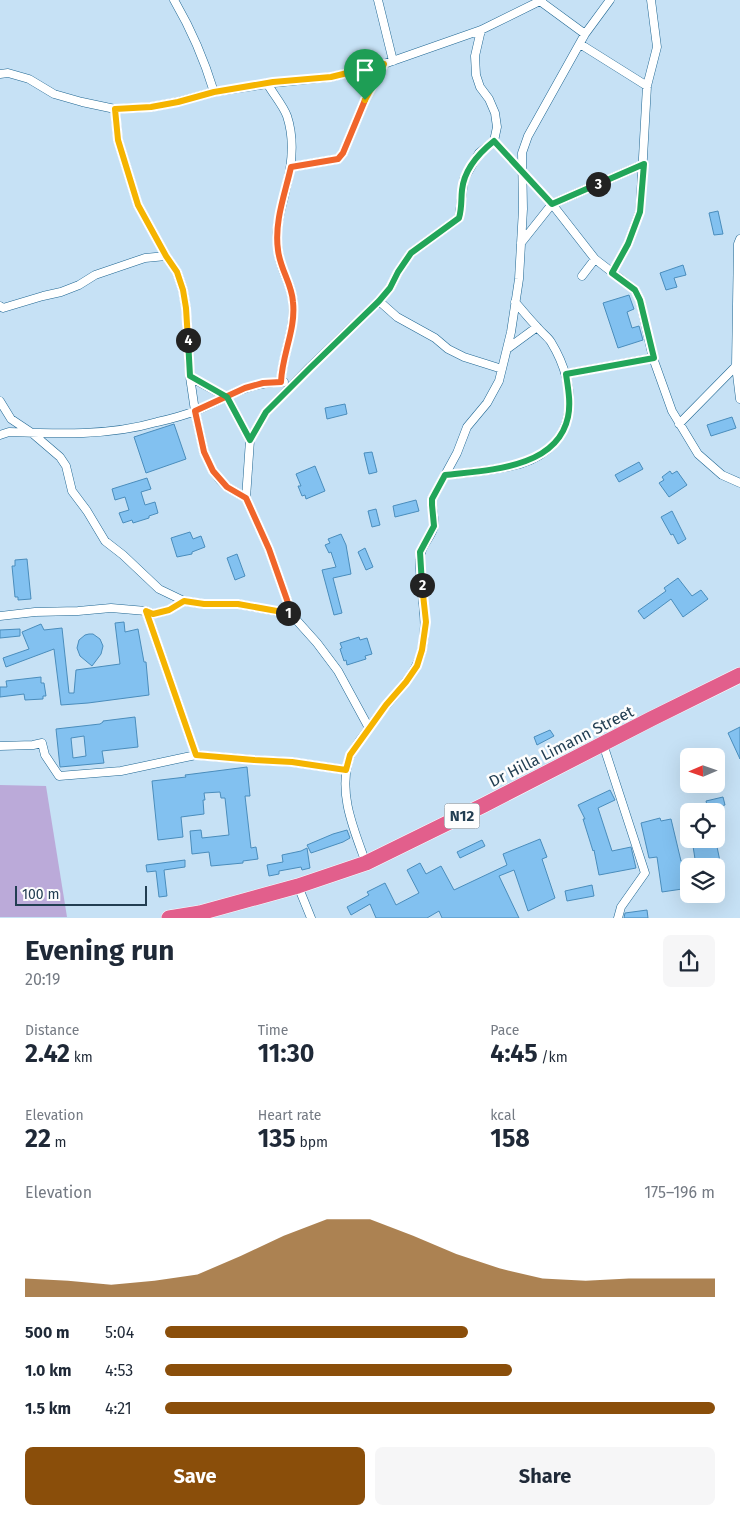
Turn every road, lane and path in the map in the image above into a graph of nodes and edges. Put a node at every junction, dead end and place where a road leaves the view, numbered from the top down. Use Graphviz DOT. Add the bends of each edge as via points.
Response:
graph roads {
  1 [pos="174,0"];
  2 [pos="183,0"];
  3 [pos="378,0"];
  4 [pos="541,0"];
  5 [pos="610,0"];
  6 [pos="651,0"];
  7 [pos="179,8"];
  8 [pos="481,30"];
  9 [pos="585,34"];
  10 [pos="580,44"];
  11 [pos="393,61"];
  12 [pos="384,64"];
  13 [pos="0,74"];
  14 [pos="267,84"];
  15 [pos="647,86"];
  16 [pos="214,92"];
  17 [pos="115,109"];
  18 [pos="494,141"];
  19 [pos="644,164"];
  20 [pos="291,167"];
  21 [pos="522,172"];
  22 [pos="552,204"];
  23 [pos="740,239"];
  24 [pos="521,243"];
  25 [pos="166,256"];
  26 [pos="595,259"];
  27 [pos="612,273"];
  28 [pos="582,276"];
  29 [pos="379,301"];
  30 [pos="516,302"];
  31 [pos="1,308"];
  32 [pos="537,327"];
  33 [pos="507,349"];
  34 [pos="738,349"];
  35 [pos="654,358"];
  36 [pos="736,366"];
  37 [pos="502,369"];
  38 [pos="566,374"];
  39 [pos="190,376"];
  40 [pos="281,382"];
  41 [pos="295,382"];
  42 [pos="227,397"];
  43 [pos="740,399"];
  44 [pos="0,402"];
  45 [pos="195,411"];
  46 [pos="679,424"];
  47 [pos="32,433"];
  48 [pos="0,435"];
  49 [pos="250,440"];
  50 [pos="445,475"];
  51 [pos="740,482"];
  52 [pos="246,498"];
  53 [pos="184,601"];
  54 [pos="146,611"];
  55 [pos="291,614"];
  56 [pos="0,616"];
  57 [pos="740,675"];
  58 [pos="369,728"];
  59 [pos="603,744"];
  60 [pos="0,746"];
  61 [pos="196,755"];
  62 [pos="346,770"];
  63 [pos="366,863"];
  64 [pos="298,886"];
  65 [pos="169,918"];
  66 [pos="311,918"];
  67 [pos="618,918"];
  1 -- 7 [label="street"];
  2 -- 7 [label="street"];
  3 -- 11 [label="street"];
  4 -- 8 [label="street"];
  4 -- 9 [label="street"];
  5 -- 9 [label="street"];
  6 -- 15 [label="street" via="657,47"];
  7 -- 16 [label="street" via="204,60"];
  8 -- 11 [label="street"];
  8 -- 18 [label="street" via="475,56 476,75 495,113"];
  9 -- 10 [label="street"];
  10 -- 15 [label="street"];
  10 -- 21 [label="street" via="528,136 522,153"];
  11 -- 12 [label="street"];
  12 -- 14 [label="street" via="331,77"];
  12 -- 20 [label="street" via="338,159"];
  13 -- 17 [label="street" via="29,79 54,94"];
  14 -- 16 [label="street"];
  14 -- 20 [label="street" via="286,115 292,143"];
  15 -- 19 [label="street"];
  16 -- 17 [label="street" via="151,107"];
  17 -- 25 [label="street" via="118,140 138,205"];
  18 -- 21 [label="street"];
  18 -- 29 [label="street" via="479,153 464,179 459,218 411,253"];
  19 -- 22 [label="street"];
  19 -- 27 [label="street" via="640,212"];
  20 -- 40 [label="street" via="277,233 278,251 294,302"];
  21 -- 22 [label="street"];
  21 -- 24 [label="street"];
  22 -- 24 [label="street"];
  22 -- 26 [label="street"];
  23 -- 34 [label="street"];
  24 -- 30 [label="street"];
  25 -- 31 [label="street" via="145,258 95,275 61,292"];
  25 -- 39 [label="street" via="177,272 183,290"];
  26 -- 27 [label="street"];
  26 -- 28 [label="street"];
  27 -- 35 [label="street" via="635,290 640,300"];
  29 -- 37 [label="street" via="397,317 448,349"];
  29 -- 41 [label="street"];
  30 -- 32 [label="street"];
  30 -- 33 [label="street"];
  32 -- 33 [label="street"];
  32 -- 38 [label="street" via="550,340"];
  33 -- 37 [label="street"];
  34 -- 36 [label="street"];
  35 -- 38 [label="street"];
  35 -- 46 [label="street"];
  36 -- 43 [label="street"];
  36 -- 46 [label="street"];
  37 -- 50 [label="street" via="487,403 467,427"];
  38 -- 50 [label="street" via="570,399 568,416 563,433 554,445 522,463"];
  39 -- 42 [label="street"];
  39 -- 45 [label="street"];
  40 -- 41 [label="street"];
  40 -- 42 [label="street" via="263,383"];
  41 -- 49 [label="street" via="266,412"];
  42 -- 45 [label="street"];
  42 -- 49 [label="street"];
  44 -- 47 [label="street" via="11,419"];
  45 -- 47 [label="street" via="136,428 95,433"];
  45 -- 52 [label="street" via="204,452 213,471 227,487"];
  46 -- 51 [label="street" via="698,454 722,475"];
  47 -- 48 [label="street"];
  47 -- 53 [label="street" via="60,457 66,466 72,491 105,541 159,589"];
  49 -- 52 [label="street"];
  50 -- 58 [label="street" via="432,499 434,526 420,552 426,622 422,650 417,666"];
  52 -- 55 [label="street" via="269,549"];
  53 -- 54 [label="street" via="169,610 153,614"];
  53 -- 55 [label="street" via="238,604"];
  54 -- 56 [label="street" via="111,608"];
  54 -- 61 [label="street"];
  55 -- 58 [label="street" via="338,671"];
  57 -- 59 [label="highway, Dr Hilla Limann Street / N12"];
  58 -- 62 [label="street" via="350,755"];
  59 -- 63 [label="highway, Dr Hilla Limann Street / N12"];
  59 -- 67 [label="street" via="645,873 621,907"];
  60 -- 61 [label="street" via="42,743 45,755 59,776 121,771"];
  61 -- 62 [label="street" via="292,762"];
  62 -- 63 [label="street" via="350,817"];
  63 -- 64 [label="highway, Dr Hilla Limann Street / N12"];
  64 -- 65 [label="highway, Dr Hilla Limann Street / N12" via="200,913"];
  64 -- 66 [label="street"];
}
